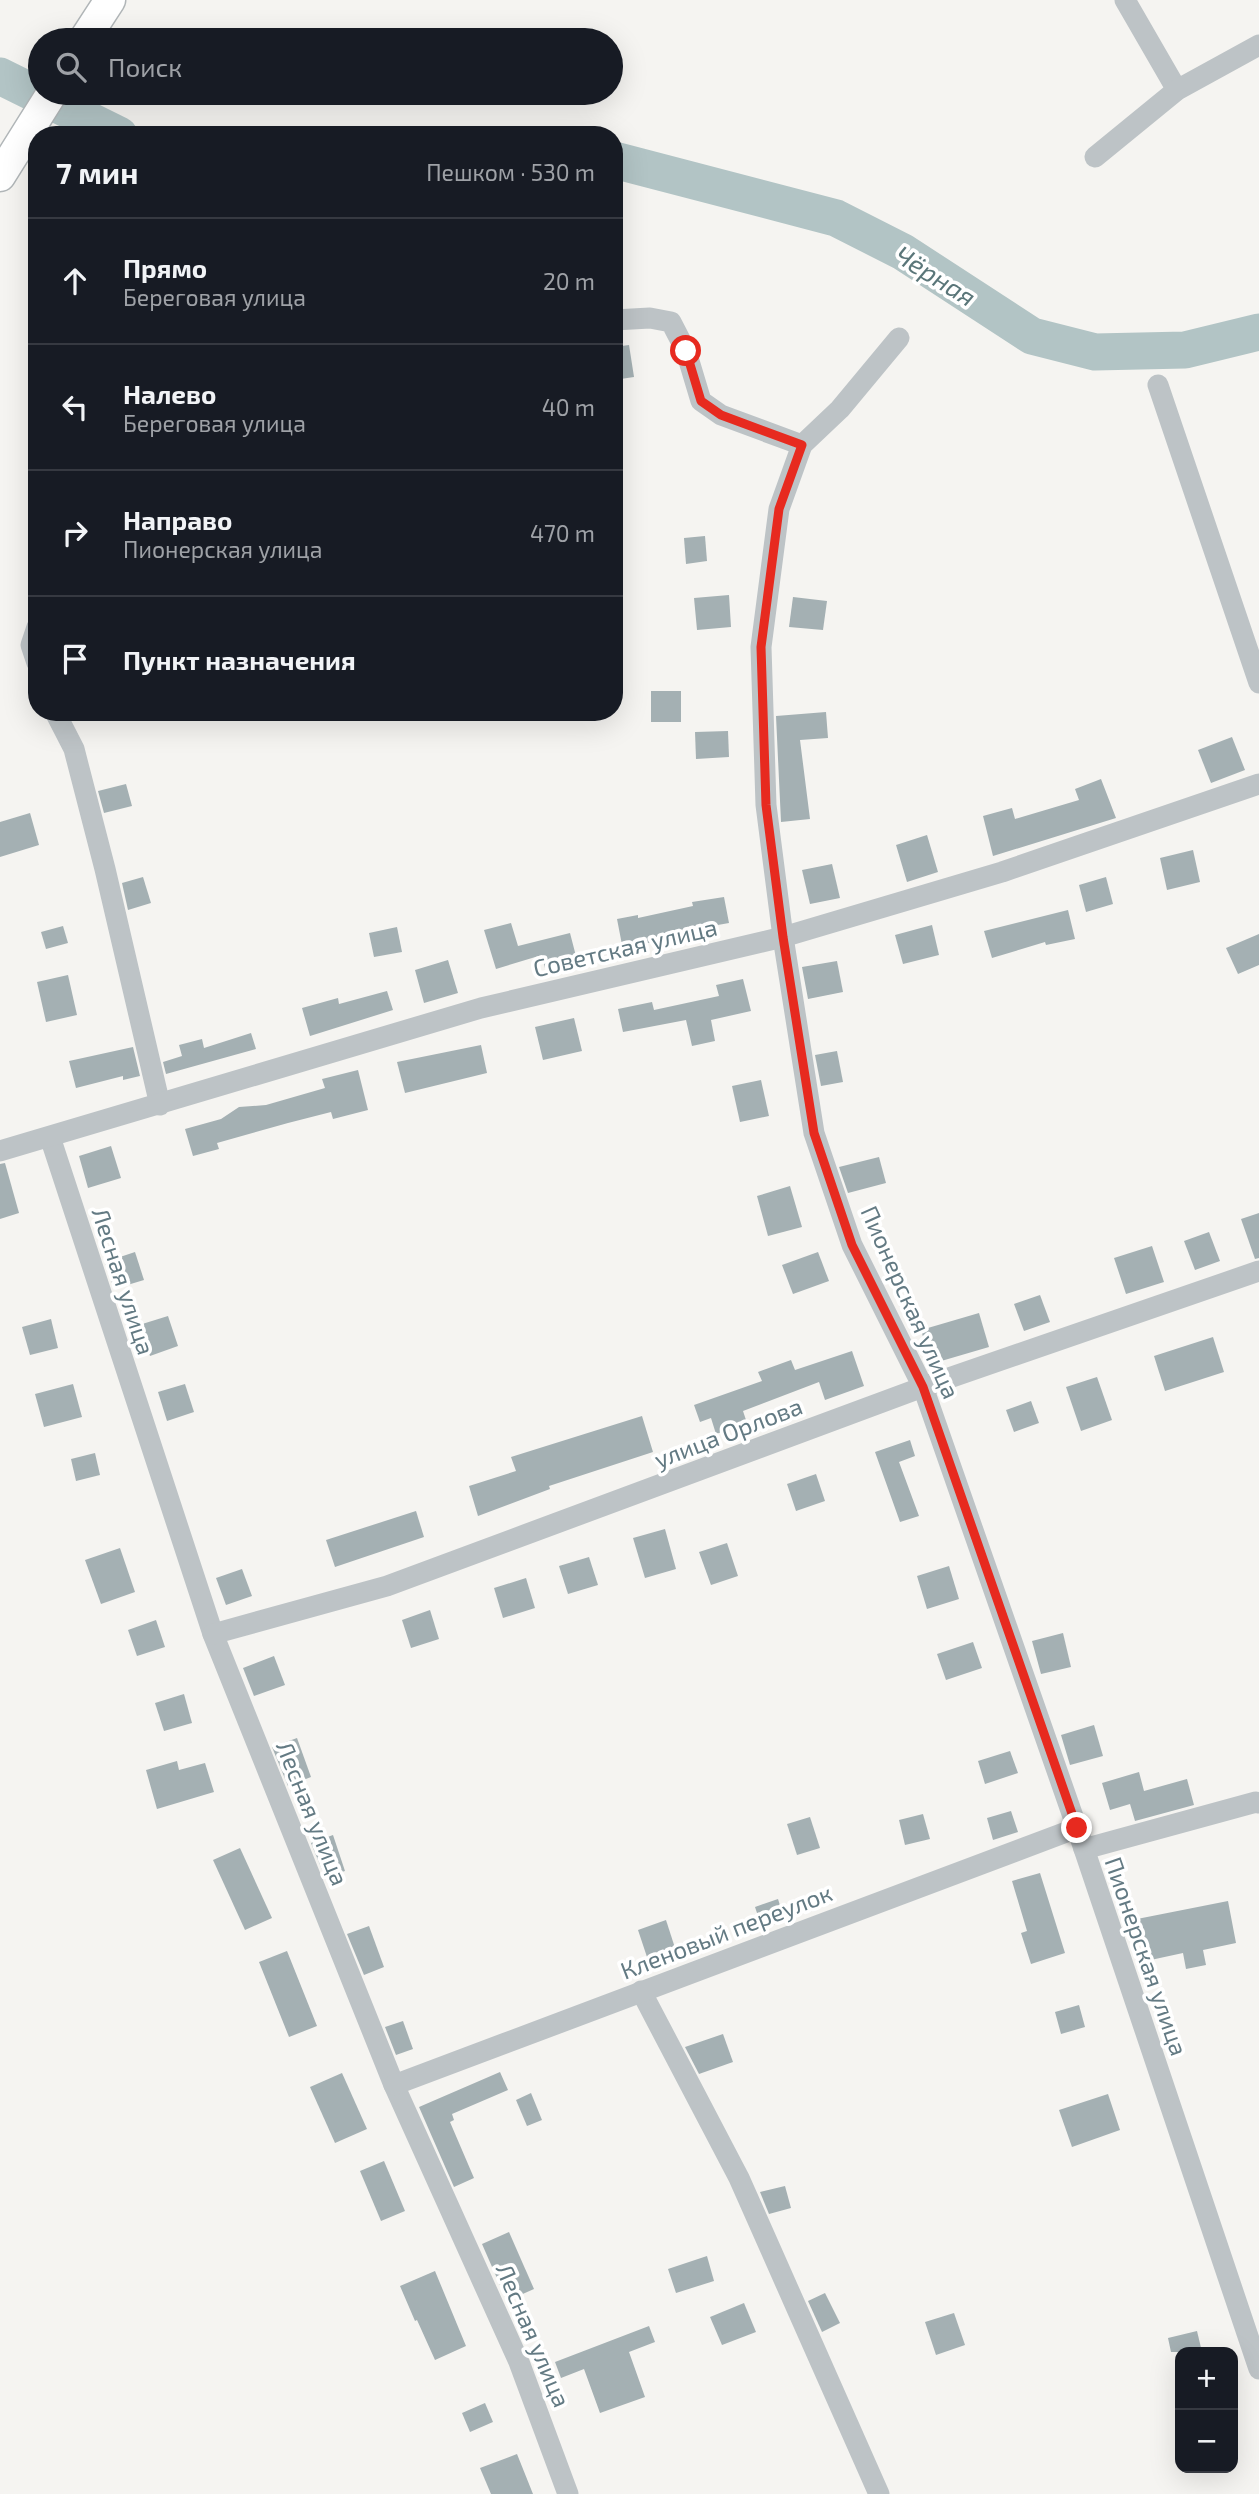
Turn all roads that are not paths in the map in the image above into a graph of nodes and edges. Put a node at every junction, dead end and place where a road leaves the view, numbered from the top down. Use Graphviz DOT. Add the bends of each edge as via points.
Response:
graph roads {
  1 [pos="110,0"];
  2 [pos="1125,0"];
  3 [pos="92,28"];
  4 [pos="1259,45"];
  5 [pos="1177,90"];
  6 [pos="45,105"];
  7 [pos="31,126"];
  8 [pos="28,132"];
  9 [pos="1095,157"];
  10 [pos="4,170"];
  11 [pos="623,320"];
  12 [pos="899,338"];
  13 [pos="1158,385"];
  14 [pos="802,445"];
  15 [pos="1259,683"];
  16 [pos="60,721"];
  17 [pos="1259,784"];
  18 [pos="783,937"];
  19 [pos="160,1105"];
  20 [pos="50,1137"];
  21 [pos="0,1151"];
  22 [pos="1259,1270"];
  23 [pos="923,1387"];
  24 [pos="213,1634"];
  25 [pos="1259,1803"];
  26 [pos="1077,1828"];
  27 [pos="1084,1849"];
  28 [pos="641,1992"];
  29 [pos="394,2085"];
  30 [pos="1259,2370"];
  31 [pos="568,2494"];
  32 [pos="879,2494"];
  1 -- 3 [label="highway"];
  2 -- 5 [label="street"];
  4 -- 5 [label="street"];
  5 -- 9 [label="street"];
  6 -- 7 [label="highway"];
  8 -- 10 [label="highway"];
  11 -- 14 [label="street" via="671,322 686,351 701,401 721,415"];
  12 -- 14 [label="street, Пионерская улица" via="840,409"];
  13 -- 15 [label="street"];
  14 -- 18 [label="street, Пионерская улица" via="779,509 761,647 766,805"];
  16 -- 19 [label="street" via="74,749"];
  17 -- 18 [label="street, Советская улица" via="1002,872"];
  18 -- 19 [label="street, Советская улица" via="481,1008"];
  18 -- 23 [label="street, Пионерская улица" via="814,1133 852,1245"];
  19 -- 20 [label="street, Советская улица"];
  20 -- 21 [label="street, Советская улица"];
  20 -- 24 [label="street, Лесная улица"];
  22 -- 23 [label="street, улица Орлова"];
  23 -- 24 [label="street, улица Орлова" via="387,1586"];
  23 -- 26 [label="street, Пионерская улица"];
  24 -- 29 [label="street, Лесная улица"];
  25 -- 27 [label="street"];
  26 -- 27 [label="street, Пионерская улица"];
  26 -- 28 [label="street, Кленовый переулок"];
  27 -- 30 [label="street, Пионерская улица"];
  28 -- 29 [label="street, Кленовый переулок"];
  28 -- 32 [label="street" via="739,2178"];
  29 -- 31 [label="street, Лесная улица" via="519,2362"];
}
